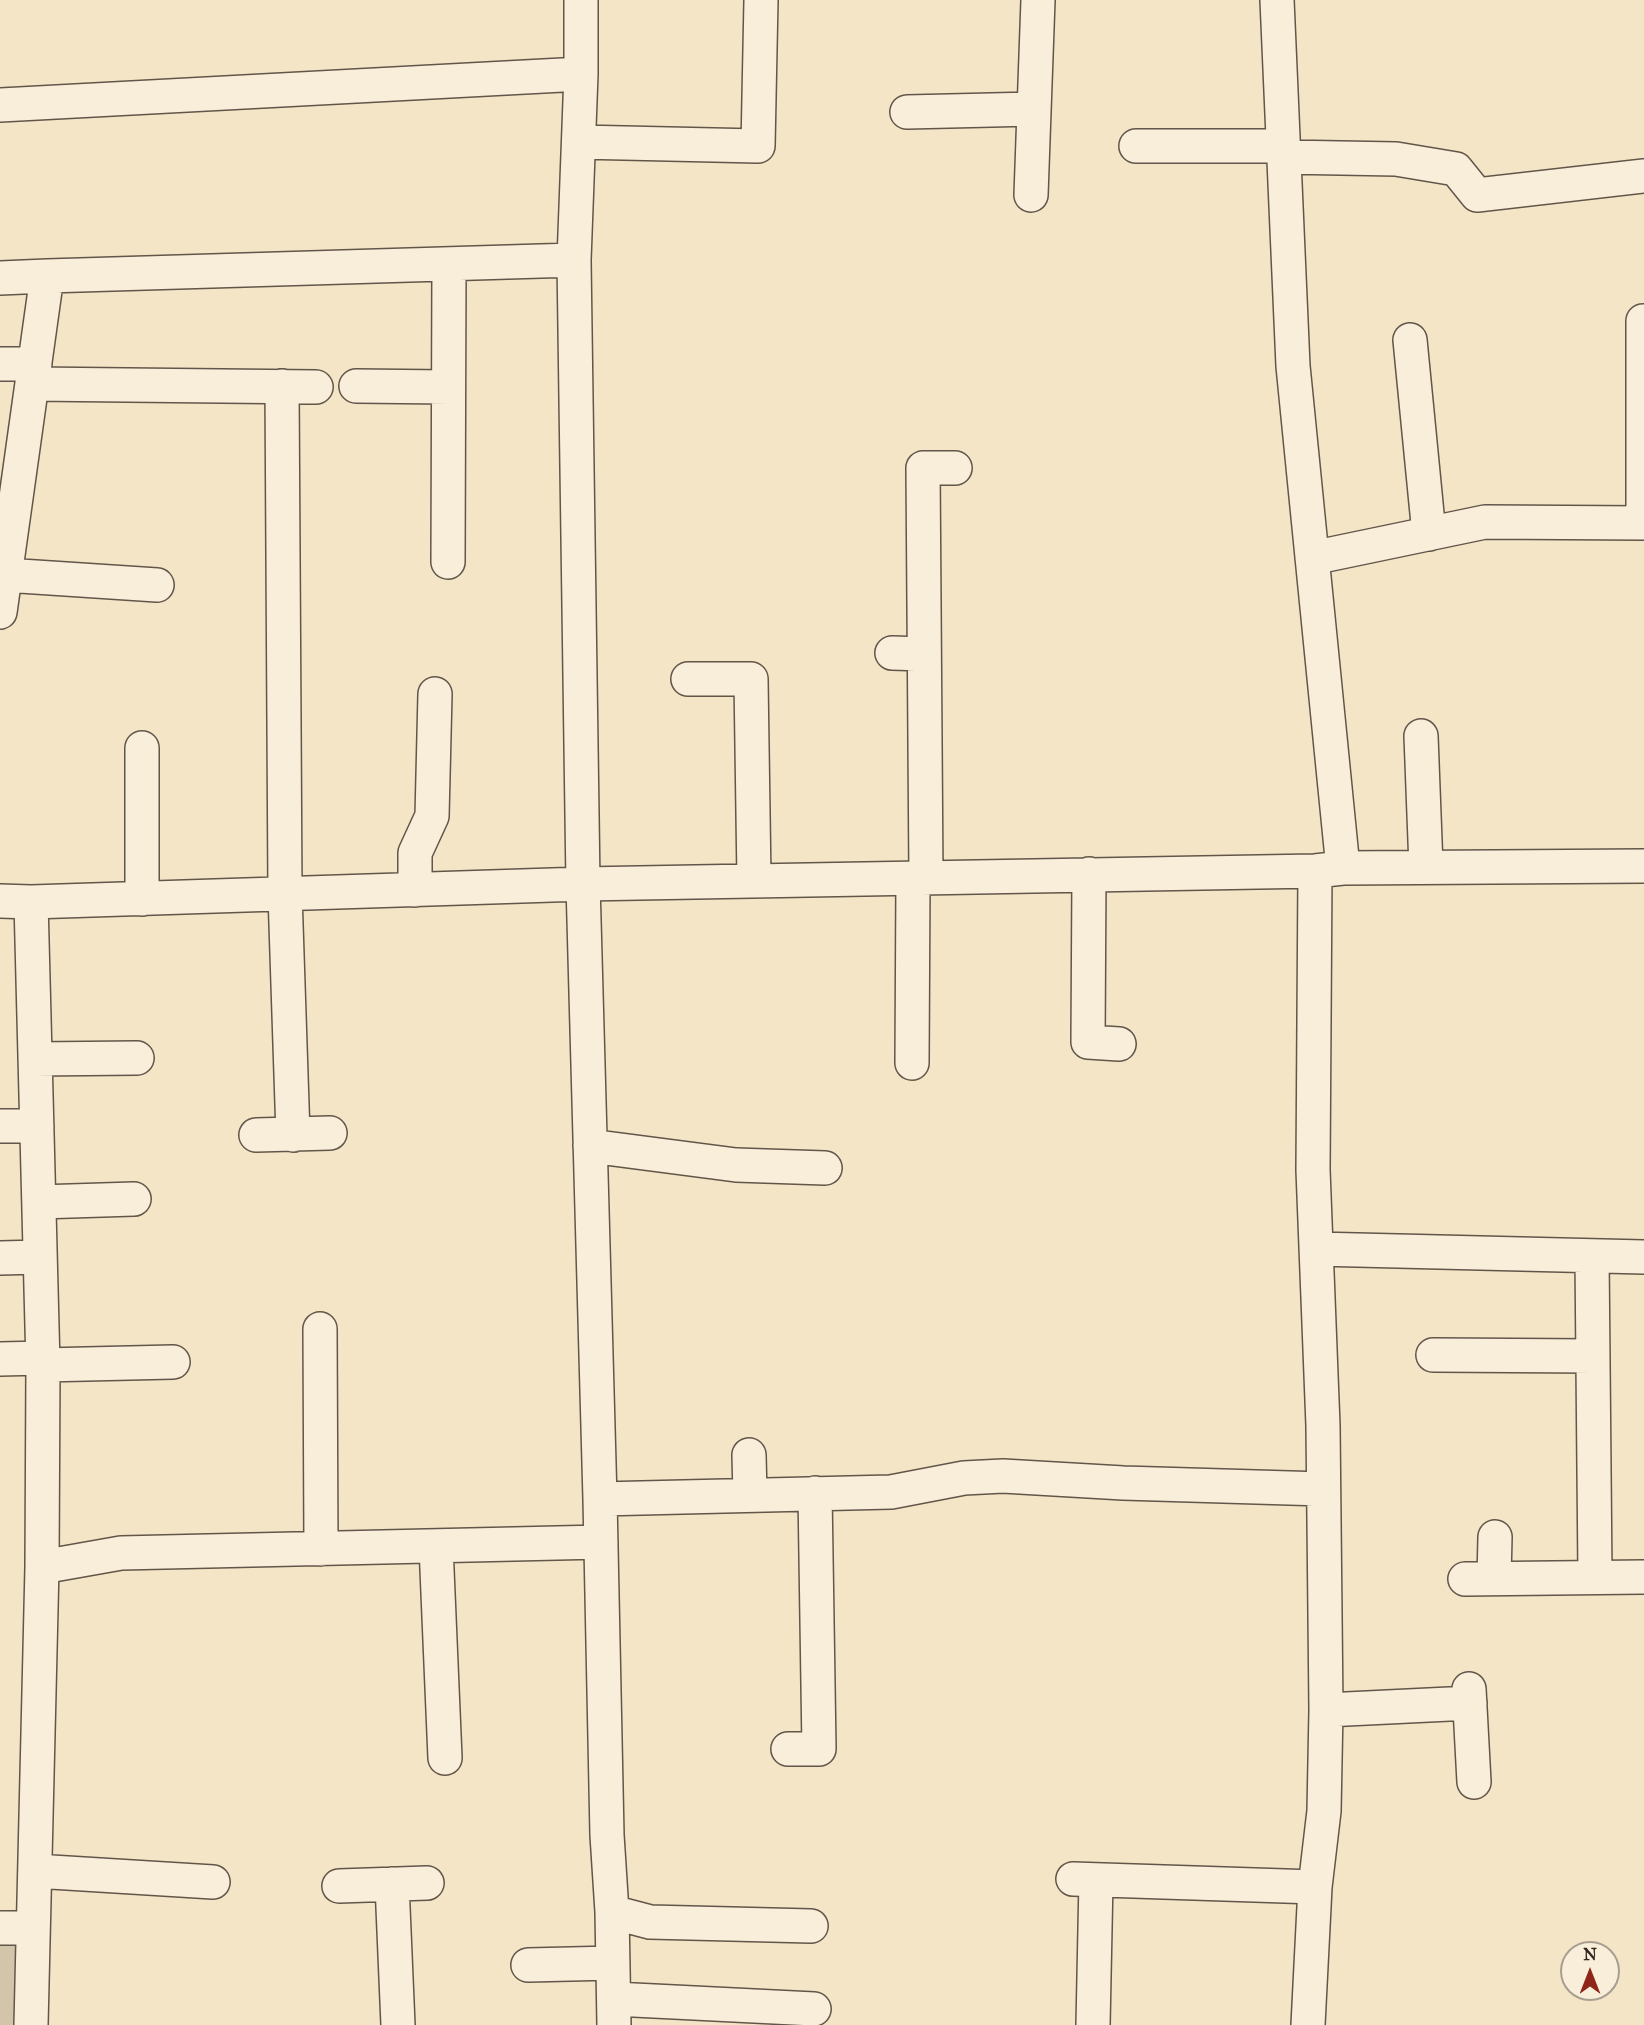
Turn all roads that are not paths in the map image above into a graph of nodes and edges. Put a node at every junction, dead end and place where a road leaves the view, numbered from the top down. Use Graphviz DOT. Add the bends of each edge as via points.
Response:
graph roads {
  1 [pos="581,0"];
  2 [pos="761,0"];
  3 [pos="1038,0"];
  4 [pos="1277,0"];
  5 [pos="581,74"];
  6 [pos="0,105"];
  7 [pos="1034,109"];
  8 [pos="907,112"];
  9 [pos="579,142"];
  10 [pos="1137,146"];
  11 [pos="1284,151"];
  12 [pos="1644,176"];
  13 [pos="1031,195"];
  14 [pos="574,260"];
  15 [pos="448,264"];
  16 [pos="47,276"];
  17 [pos="0,278"];
  18 [pos="1643,321"];
  19 [pos="1410,340"];
  20 [pos="0,364"];
  21 [pos="34,374"];
  22 [pos="282,386"];
  23 [pos="356,386"];
  24 [pos="316,387"];
  25 [pos="448,387"];
  26 [pos="955,468"];
  27 [pos="1643,523"];
  28 [pos="1429,534"];
  29 [pos="1312,558"];
  30 [pos="448,562"];
  31 [pos="4,565"];
  32 [pos="157,585"];
  33 [pos="0,612"];
  34 [pos="688,679"];
  35 [pos="435,694"];
  36 [pos="1421,736"];
  37 [pos="142,748"];
  38 [pos="1644,866"];
  39 [pos="1426,867"];
  40 [pos="1329,869"];
  41 [pos="1089,874"];
  42 [pos="919,878"];
  43 [pos="754,881"];
  44 [pos="583,884"];
  45 [pos="415,890"];
  46 [pos="285,894"];
  47 [pos="142,898"];
  48 [pos="16,902"];
  49 [pos="1119,1044"];
  50 [pos="137,1058"];
  51 [pos="35,1059"];
  52 [pos="912,1063"];
  53 [pos="0,1126"];
  54 [pos="37,1126"];
  55 [pos="330,1133"];
  56 [pos="256,1135"];
  57 [pos="293,1135"];
  58 [pos="590,1146"];
  59 [pos="825,1168"];
  60 [pos="134,1199"];
  61 [pos="39,1202"];
  62 [pos="1316,1249"];
  63 [pos="1592,1256"];
  64 [pos="40,1257"];
  65 [pos="1644,1257"];
  66 [pos="0,1258"];
  67 [pos="320,1329"];
  68 [pos="1433,1355"];
  69 [pos="1593,1356"];
  70 [pos="0,1359"];
  71 [pos="43,1361"];
  72 [pos="172,1362"];
  73 [pos="749,1455"];
  74 [pos="1323,1489"];
  75 [pos="815,1494"];
  76 [pos="750,1495"];
  77 [pos="600,1499"];
  78 [pos="1495,1537"];
  79 [pos="601,1542"];
  80 [pos="436,1546"];
  81 [pos="321,1549"];
  82 [pos="42,1567"];
  83 [pos="1595,1577"];
  84 [pos="1644,1577"];
  85 [pos="1326,1710"];
  86 [pos="788,1749"];
  87 [pos="445,1758"];
  88 [pos="1474,1782"];
  89 [pos="35,1871"];
  90 [pos="213,1882"];
  91 [pos="427,1883"];
  92 [pos="392,1884"];
  93 [pos="339,1886"];
  94 [pos="1315,1887"];
  95 [pos="612,1912"];
  96 [pos="811,1926"];
  97 [pos="0,1928"];
  98 [pos="33,1928"];
  99 [pos="613,1963"];
  100 [pos="528,1965"];
  101 [pos="814,2009"];
  102 [pos="614,2012"];
  103 [pos="31,2025"];
  104 [pos="398,2025"];
  105 [pos="1093,2025"];
  106 [pos="1308,2025"];
  1 -- 5 [label="street"];
  2 -- 9 [label="street" via="758,146"];
  3 -- 7 [label="street"];
  4 -- 11 [label="street"];
  5 -- 6 [label="street"];
  5 -- 9 [label="street"];
  7 -- 8 [label="street"];
  7 -- 13 [label="street"];
  9 -- 14 [label="street"];
  10 -- 11 [label="street"];
  11 -- 12 [label="street" via="1396,159 1456,169 1477,195"];
  11 -- 29 [label="street" via="1293,366"];
  14 -- 15 [label="street"];
  14 -- 44 [label="street"];
  15 -- 16 [label="street"];
  15 -- 25 [label="street"];
  16 -- 17 [label="street"];
  16 -- 21 [label="street"];
  18 -- 27 [label="street"];
  19 -- 28 [label="street"];
  20 -- 21 [label="street"];
  21 -- 22 [label="street"];
  21 -- 31 [label="street"];
  22 -- 24 [label="street"];
  22 -- 46 [label="street"];
  23 -- 25 [label="street"];
  25 -- 30 [label="street"];
  26 -- 42 [label="street" via="922,468 908,653"];
  27 -- 28 [label="street" via="1485,522"];
  28 -- 29 [label="street"];
  29 -- 40 [label="street"];
  31 -- 32 [label="street"];
  31 -- 33 [label="street"];
  34 -- 43 [label="street" via="751,679"];
  35 -- 45 [label="street" via="432,816 415,853"];
  36 -- 39 [label="street"];
  37 -- 47 [label="street"];
  38 -- 39 [label="street"];
  39 -- 40 [label="street"];
  40 -- 41 [label="street"];
  40 -- 62 [label="street" via="1313,1170"];
  41 -- 42 [label="street"];
  41 -- 49 [label="street" via="1088,1042"];
  42 -- 43 [label="street"];
  42 -- 52 [label="street"];
  43 -- 44 [label="street"];
  44 -- 45 [label="street"];
  44 -- 58 [label="street"];
  45 -- 46 [label="street"];
  46 -- 47 [label="street"];
  46 -- 57 [label="street"];
  47 -- 48 [label="street"];
  48 -- 51 [label="street"];
  50 -- 51 [label="street"];
  51 -- 54 [label="street"];
  53 -- 54 [label="street"];
  54 -- 61 [label="street"];
  55 -- 57 [label="street"];
  56 -- 57 [label="street"];
  58 -- 59 [label="street" via="736,1165"];
  58 -- 77 [label="street"];
  60 -- 61 [label="street"];
  61 -- 64 [label="street"];
  62 -- 63 [label="street"];
  62 -- 74 [label="street"];
  63 -- 65 [label="street"];
  63 -- 69 [label="street"];
  64 -- 66 [label="street"];
  64 -- 71 [label="street"];
  67 -- 81 [label="street"];
  68 -- 69 [label="street"];
  69 -- 83 [label="street"];
  70 -- 71 [label="street"];
  71 -- 72 [label="street"];
  71 -- 82 [label="street"];
  73 -- 76 [label="street"];
  74 -- 75 [label="street" via="1003,1476 964,1478 891,1492"];
  74 -- 85 [label="street"];
  75 -- 76 [label="street"];
  75 -- 86 [label="street" via="819,1749"];
  76 -- 77 [label="street"];
  77 -- 79 [label="street"];
  78 -- 83 [label="street" via="1480,1578"];
  79 -- 80 [label="street"];
  79 -- 95 [label="street"];
  80 -- 81 [label="street"];
  80 -- 87 [label="street"];
  81 -- 82 [label="street" via="121,1553"];
  82 -- 89 [label="street"];
  83 -- 84 [label="street"];
  85 -- 88 [label="street" via="1469,1696"];
  85 -- 94 [label="street" via="1324,1811"];
  89 -- 90 [label="street"];
  89 -- 98 [label="street"];
  91 -- 92 [label="street"];
  92 -- 93 [label="street"];
  92 -- 104 [label="street"];
  94 -- 105 [label="street" via="1085,1880"];
  94 -- 106 [label="street"];
  95 -- 96 [label="street" via="650,1922"];
  95 -- 99 [label="street"];
  97 -- 98 [label="street"];
  98 -- 103 [label="street"];
  99 -- 100 [label="street"];
  99 -- 102 [label="street"];
  101 -- 102 [label="street"];
}
